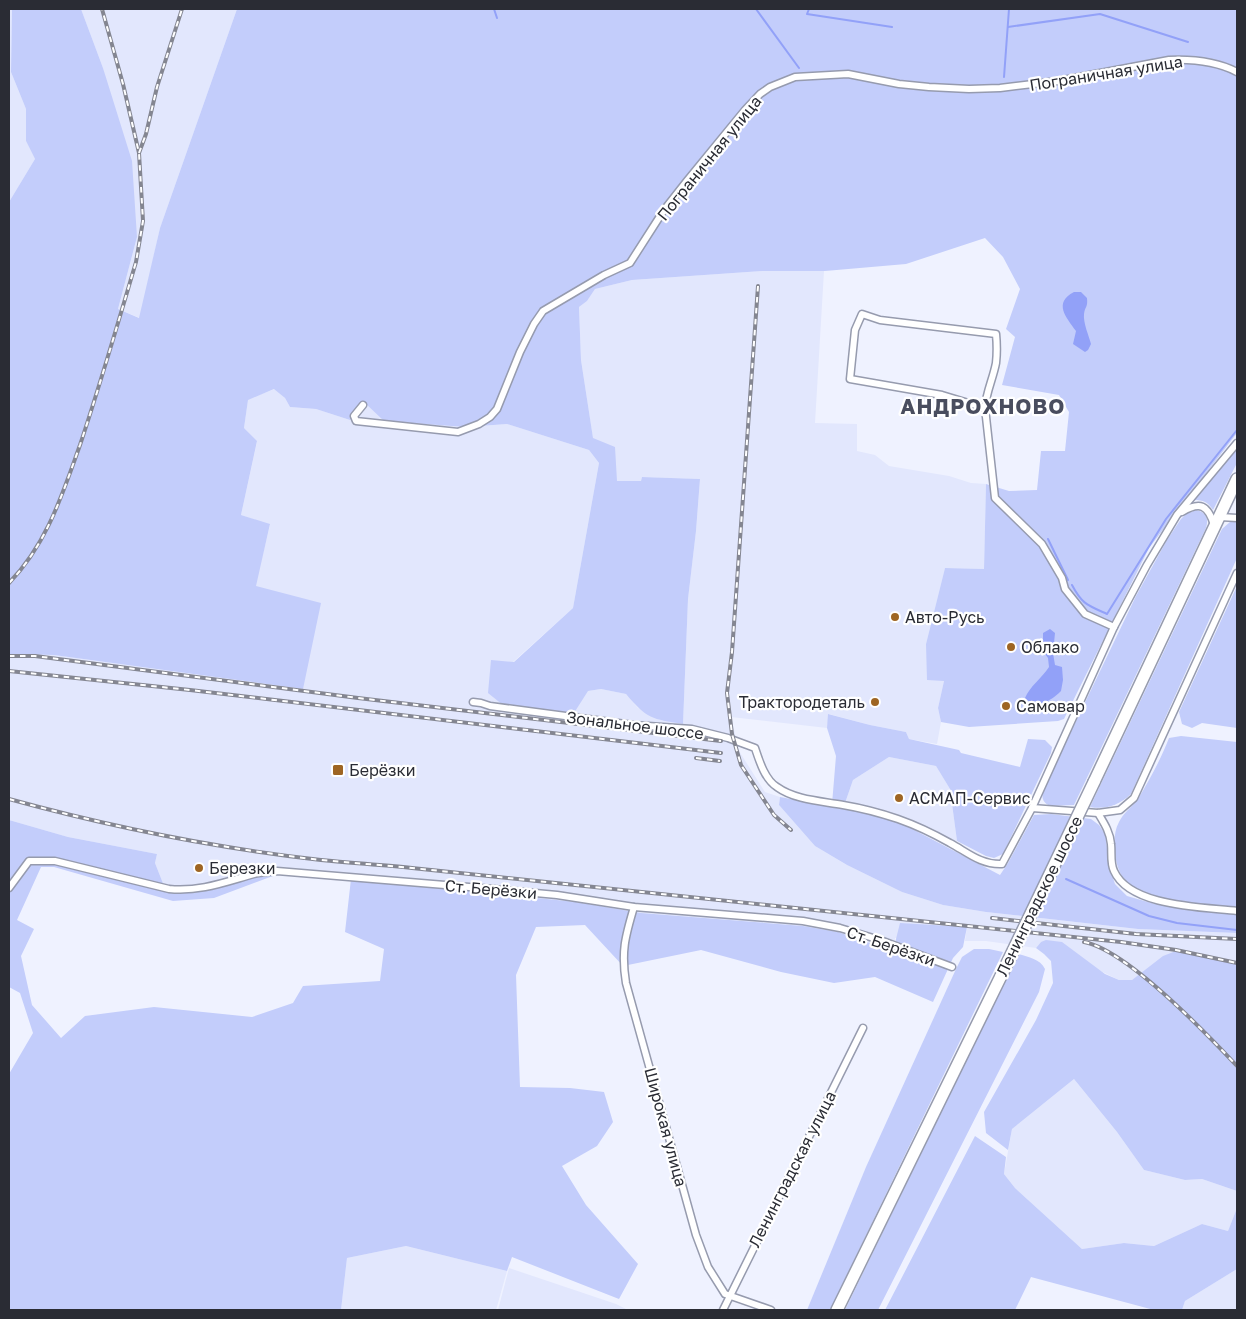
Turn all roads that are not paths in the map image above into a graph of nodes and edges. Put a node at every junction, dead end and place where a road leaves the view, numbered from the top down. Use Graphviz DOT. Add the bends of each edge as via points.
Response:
graph roads {
  1 [pos="1237,72"];
  2 [pos="363,405"];
  3 [pos="985,408"];
  4 [pos="1237,443"];
  5 [pos="1237,479"];
  6 [pos="1177,515"];
  7 [pos="1237,518"];
  8 [pos="1217,522"];
  9 [pos="1237,573"];
  10 [pos="1114,627"];
  11 [pos="473,702"];
  12 [pos="1032,808"];
  13 [pos="1098,812"];
  14 [pos="9,888"];
  15 [pos="634,907"];
  16 [pos="1237,911"];
  17 [pos="952,967"];
  18 [pos="863,1028"];
  19 [pos="729,1297"];
  20 [pos="723,1310"];
  21 [pos="771,1310"];
  22 [pos="837,1310"];
  1 -- 2 [label="street, Пограничная улица" via="1221,65 1189,59 1058,81 993,88 912,86 848,74 788,79 760,94 745,110 664,210 630,263 543,311 520,352 502,399 490,417 458,432 356,421 354,416"];
  3 -- 3 [label="street" via="995,364 996,334 880,320 862,314 855,330 850,379 942,395"];
  3 -- 10 [label="street" via="995,498 1042,544 1065,588 1085,614"];
  4 -- 6 [label="street"];
  5 -- 8 [label="highway, Ленинградское шоссе"];
  6 -- 8 [label="street" via="1193,505 1200,505"];
  6 -- 10 [label="street"];
  7 -- 8 [label="street"];
  8 -- 22 [label="highway, Ленинградское шоссе, bridge" via="1001,976"];
  9 -- 13 [label="street" via="1134,798 1120,810"];
  10 -- 12 [label="street"];
  11 -- 12 [label="street, Зональное шоссе" via="623,724 692,729 728,738 755,748 768,778 783,791 900,820 992,864 1002,864"];
  12 -- 13 [label="street"];
  13 -- 16 [label="street" via="1108,829 1113,868 1126,887 1156,900"];
  14 -- 15 [label="street, Ст. Берёзки" via="29,861 55,860 180,890 213,887 277,870 557,895"];
  15 -- 17 [label="street, Ст. Берёзки" via="832,926"];
  15 -- 19 [label="street, Широкая улица" via="624,941 626,983 696,1236 708,1267"];
  18 -- 19 [label="street, Ленинградская улица"];
  19 -- 20 [label="street, Ленинградская улица"];
  19 -- 21 [label="street"];
}
